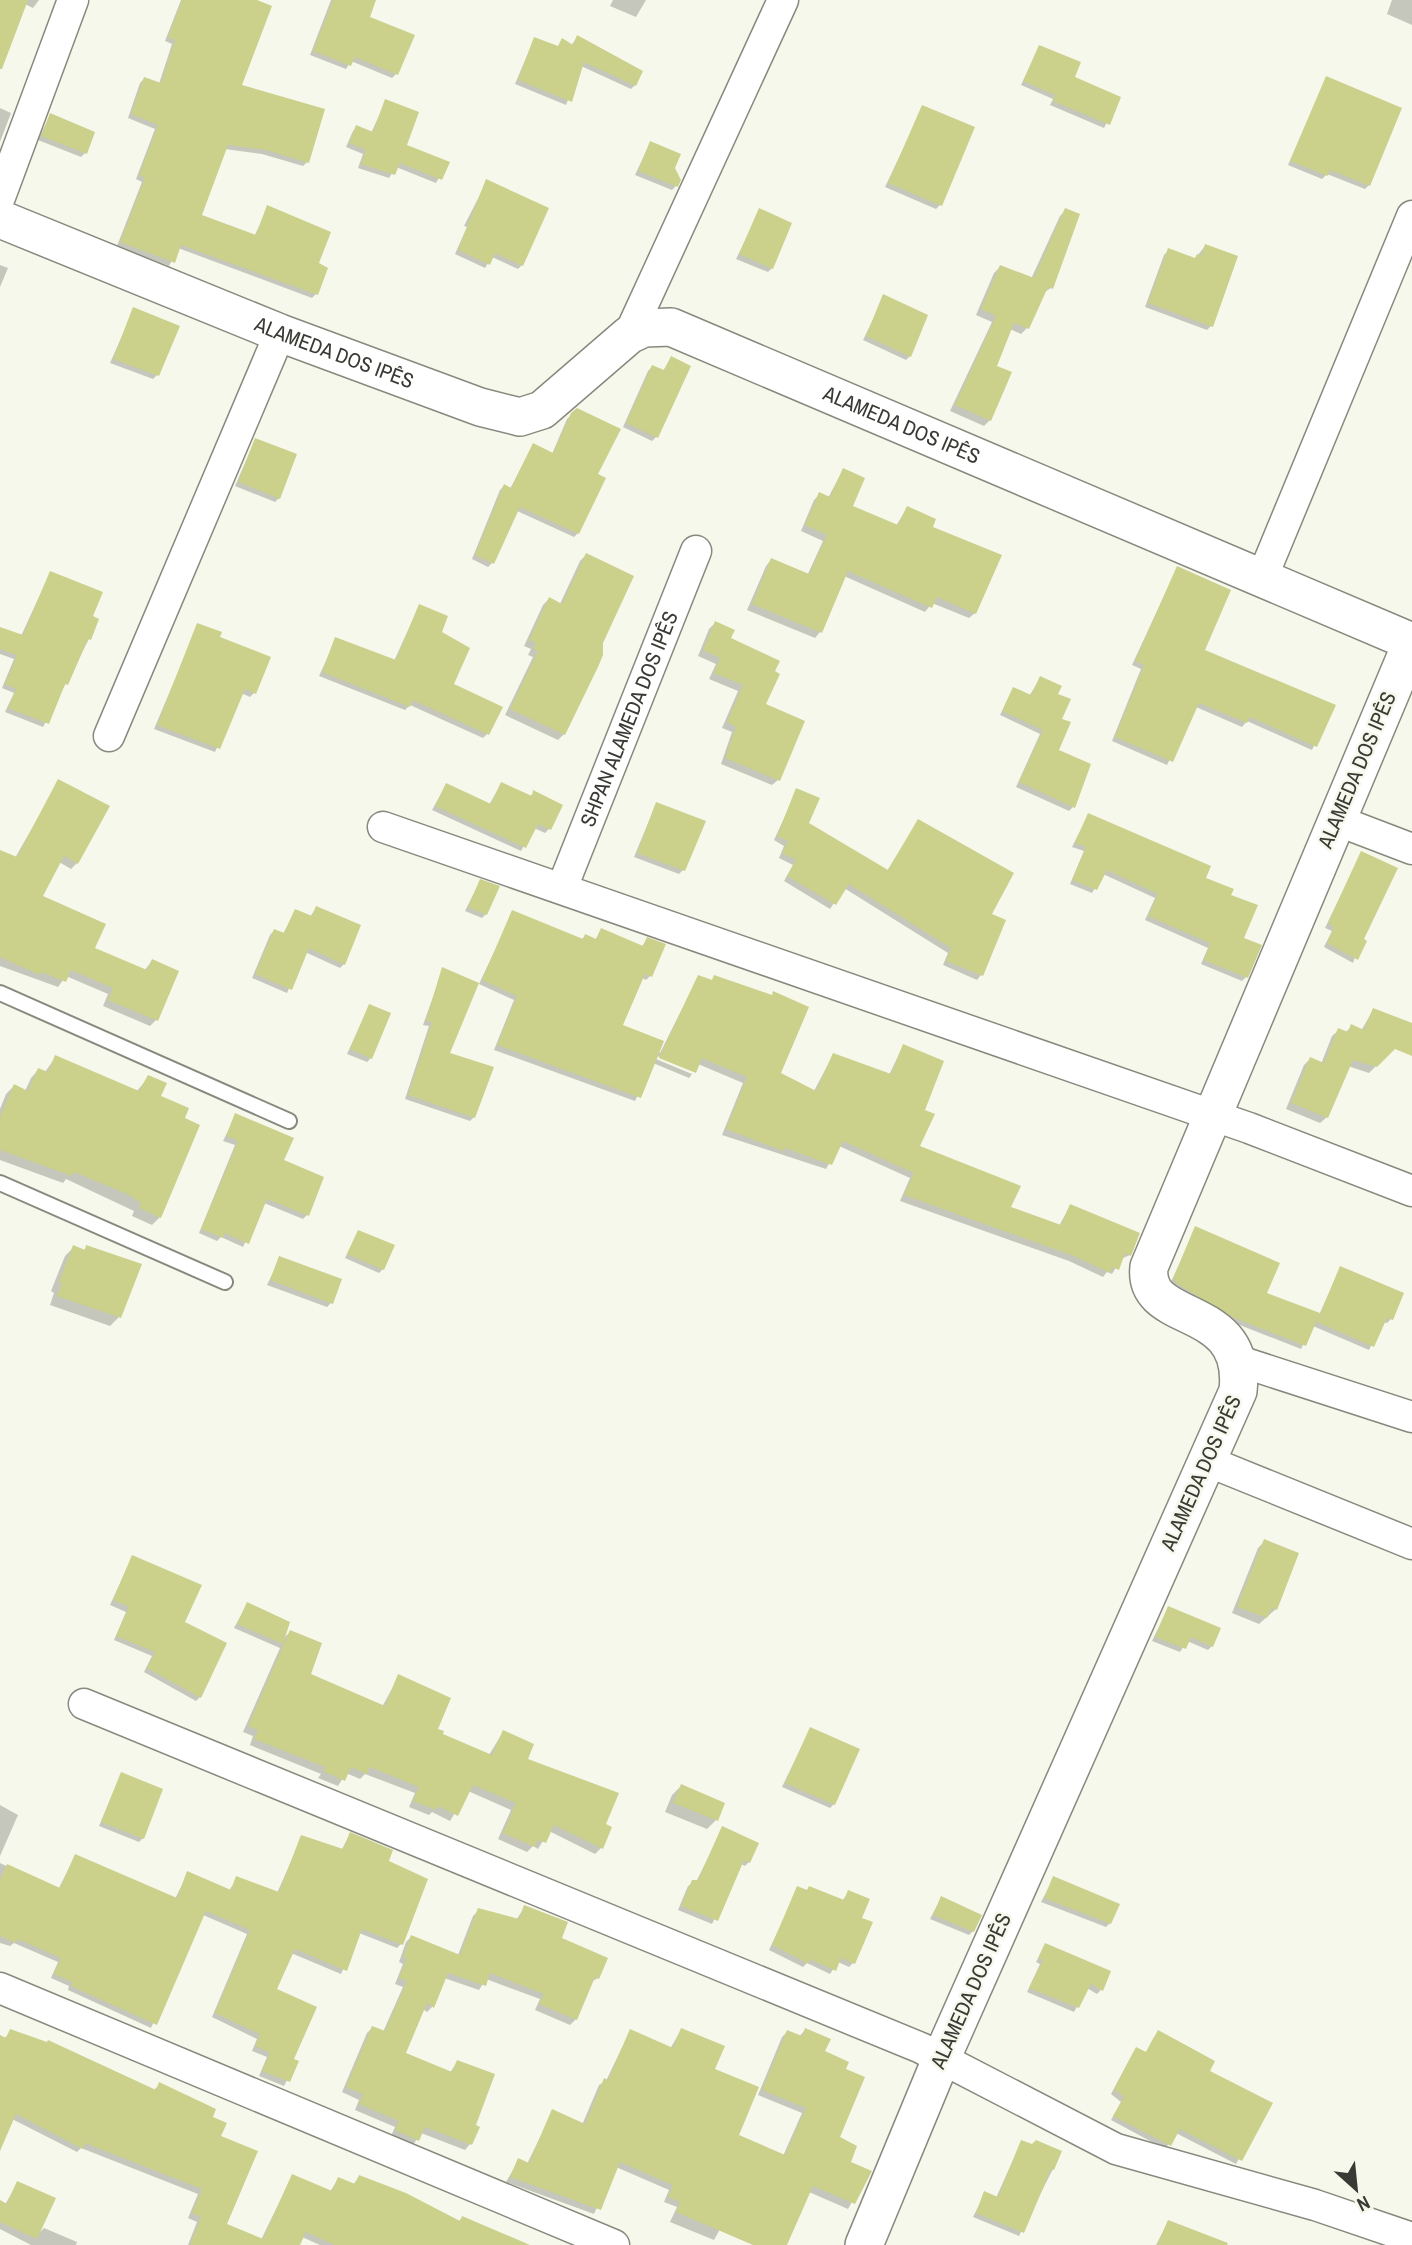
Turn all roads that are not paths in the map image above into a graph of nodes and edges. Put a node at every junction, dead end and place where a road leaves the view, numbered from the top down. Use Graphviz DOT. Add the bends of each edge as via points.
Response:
graph roads {
  1 [pos="73,0"];
  2 [pos="783,0"];
  3 [pos="0,197"];
  4 [pos="1412,216"];
  5 [pos="0,219"];
  6 [pos="280,333"];
  7 [pos="629,335"];
  8 [pos="696,551"];
  9 [pos="1262,578"];
  10 [pos="1412,642"];
  11 [pos="109,736"];
  12 [pos="1336,820"];
  13 [pos="383,827"];
  14 [pos="1412,849"];
  15 [pos="562,888"];
  16 [pos="0,993"];
  17 [pos="1213,1116"];
  18 [pos="289,1121"];
  19 [pos="0,1183"];
  20 [pos="1412,1191"];
  21 [pos="225,1282"];
  22 [pos="1239,1361"];
  23 [pos="1412,1417"];
  24 [pos="1207,1461"];
  25 [pos="1412,1544"];
  26 [pos="84,1704"];
  27 [pos="0,1988"];
  28 [pos="942,2057"];
  29 [pos="1412,2238"];
  30 [pos="614,2245"];
  31 [pos="864,2245"];
  1 -- 3 [label="street"];
  2 -- 7 [label="street"];
  4 -- 9 [label="street"];
  5 -- 6 [label="street, ALAMEDA DOS IPÊS"];
  6 -- 7 [label="street, ALAMEDA DOS IPÊS" via="480,407 520,417 542,410"];
  6 -- 11 [label="street"];
  7 -- 9 [label="street, ALAMEDA DOS IPÊS" via="660,325 694,335"];
  8 -- 15 [label="street, SHPAN ALAMEDA DOS IPÊS"];
  9 -- 10 [label="street, ALAMEDA DOS IPÊS"];
  10 -- 12 [label="street, ALAMEDA DOS IPÊS"];
  12 -- 14 [label="street"];
  12 -- 17 [label="street, ALAMEDA DOS IPÊS"];
  13 -- 15 [label="street"];
  15 -- 17 [label="street"];
  16 -- 18 [label="lane"];
  17 -- 20 [label="street"];
  17 -- 22 [label="street, ALAMEDA DOS IPÊS" via="1148,1276 1160,1299 1225,1336"];
  19 -- 21 [label="lane"];
  22 -- 23 [label="street"];
  22 -- 24 [label="street, ALAMEDA DOS IPÊS" via="1238,1391"];
  24 -- 25 [label="street"];
  24 -- 28 [label="street, ALAMEDA DOS IPÊS"];
  26 -- 28 [label="street"];
  27 -- 30 [label="street"];
  28 -- 29 [label="street" via="1116,2149 1315,2205"];
  28 -- 31 [label="street, ALAMEDA DOS IPÊS"];
}
